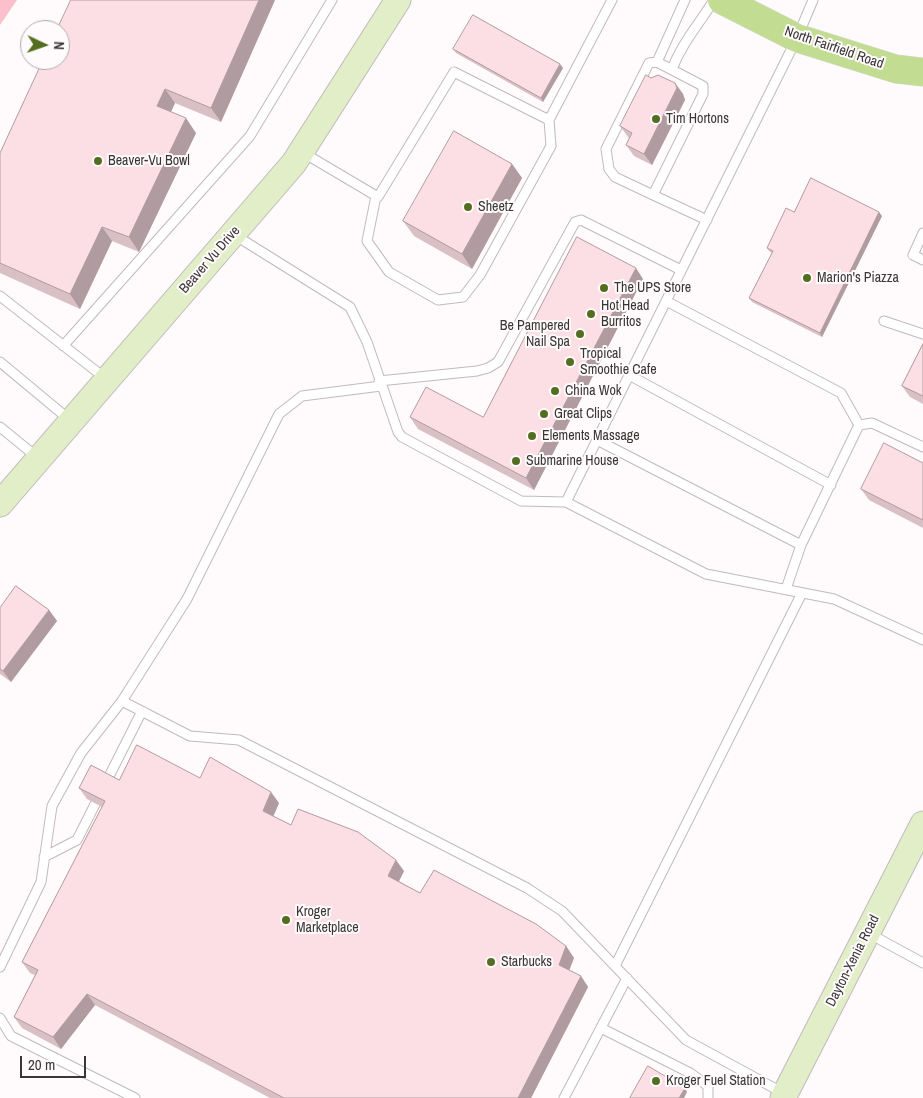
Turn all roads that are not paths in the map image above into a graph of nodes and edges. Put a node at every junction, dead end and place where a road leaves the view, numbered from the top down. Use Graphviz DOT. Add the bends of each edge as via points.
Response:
graph roads {
  1 [pos="332,0"];
  2 [pos="612,0"];
  3 [pos="685,0"];
  4 [pos="714,0"];
  5 [pos="813,0"];
  6 [pos="394,1"];
  7 [pos="738,3"];
  8 [pos="797,38"];
  9 [pos="657,62"];
  10 [pos="672,70"];
  11 [pos="923,72"];
  12 [pos="549,120"];
  13 [pos="302,152"];
  14 [pos="653,195"];
  15 [pos="376,196"];
  16 [pos="707,220"];
  17 [pos="923,233"];
  18 [pos="233,234"];
  19 [pos="923,260"];
  20 [pos="681,270"];
  21 [pos="0,296"];
  22 [pos="666,301"];
  23 [pos="884,321"];
  24 [pos="923,334"];
  25 [pos="64,346"];
  26 [pos="0,362"];
  27 [pos="629,375"];
  28 [pos="107,380"];
  29 [pos="380,383"];
  30 [pos="71,422"];
  31 [pos="859,425"];
  32 [pos="0,427"];
  33 [pos="597,440"];
  34 [pos="923,447"];
  35 [pos="38,458"];
  36 [pos="830,485"];
  37 [pos="566,502"];
  38 [pos="0,504"];
  39 [pos="801,545"];
  40 [pos="786,589"];
  41 [pos="802,592"];
  42 [pos="923,640"];
  43 [pos="122,701"];
  44 [pos="142,711"];
  45 [pos="923,824"];
  46 [pos="44,857"];
  47 [pos="867,933"];
  48 [pos="923,963"];
  49 [pos="615,966"];
  50 [pos="0,967"];
  51 [pos="627,978"];
  52 [pos="0,1018"];
  53 [pos="601,1028"];
  54 [pos="784,1096"];
  55 [pos="135,1098"];
  56 [pos="564,1098"];
  57 [pos="708,1098"];
  1 -- 25 [label="lane" via="250,136"];
  2 -- 12 [label="lane"];
  3 -- 9 [label="lane"];
  4 -- 10 [label="lane" via="696,30 684,41"];
  5 -- 8 [label="lane"];
  6 -- 13 [label="street, Beaver Vu Drive"];
  7 -- 8 [label="main road, North Fairfield Road"];
  8 -- 11 [label="main road, North Fairfield Road" via="896,69"];
  8 -- 16 [label="lane"];
  9 -- 10 [label="lane"];
  9 -- 14 [label="lane" via="649,63 606,149 609,169 615,177"];
  10 -- 14 [label="lane" via="703,86 703,94"];
  12 -- 15 [label="lane" via="454,72"];
  12 -- 15 [label="lane" via="551,146 480,275 463,297 438,300 389,272 367,241"];
  13 -- 15 [label="lane"];
  13 -- 18 [label="street, Beaver Vu Drive"];
  14 -- 16 [label="lane"];
  16 -- 20 [label="lane"];
  17 -- 19 [label="lane" via="913,255"];
  18 -- 28 [label="street, Beaver Vu Drive"];
  18 -- 29 [label="lane" via="350,307 368,342"];
  20 -- 22 [label="lane"];
  20 -- 29 [label="lane" via="581,220 575,222 498,362 477,371"];
  21 -- 25 [label="lane"];
  22 -- 27 [label="lane"];
  22 -- 31 [label="lane" via="841,393"];
  23 -- 24 [label="lane"];
  25 -- 28 [label="lane"];
  26 -- 30 [label="lane"];
  27 -- 33 [label="lane"];
  27 -- 36 [label="lane"];
  28 -- 30 [label="street, Beaver Vu Drive"];
  29 -- 37 [label="lane" via="402,437 522,501"];
  29 -- 43 [label="lane" via="302,396 279,414 187,599"];
  30 -- 35 [label="street, Beaver Vu Drive"];
  31 -- 34 [label="lane" via="872,423"];
  31 -- 36 [label="lane"];
  32 -- 35 [label="lane"];
  33 -- 37 [label="lane"];
  33 -- 39 [label="lane"];
  35 -- 38 [label="street, Beaver Vu Drive"];
  36 -- 39 [label="lane"];
  37 -- 40 [label="lane" via="706,574"];
  39 -- 40 [label="lane"];
  40 -- 41 [label="lane"];
  41 -- 42 [label="lane" via="834,599"];
  41 -- 49 [label="lane"];
  43 -- 44 [label="lane"];
  43 -- 46 [label="lane" via="81,753 52,806"];
  44 -- 46 [label="lane" via="77,840"];
  44 -- 49 [label="lane" via="190,736 239,740 527,888 562,911"];
  45 -- 47 [label="street, Dayton-Xenia Road"];
  46 -- 50 [label="lane" via="41,882"];
  47 -- 48 [label="lane"];
  47 -- 54 [label="street, Dayton-Xenia Road"];
  49 -- 51 [label="lane"];
  51 -- 53 [label="lane"];
  51 -- 54 [label="lane" via="686,1040"];
  52 -- 55 [label="lane" via="11,1036"];
  53 -- 56 [label="lane"];
  53 -- 57 [label="lane" via="690,1073 708,1086"];
}
